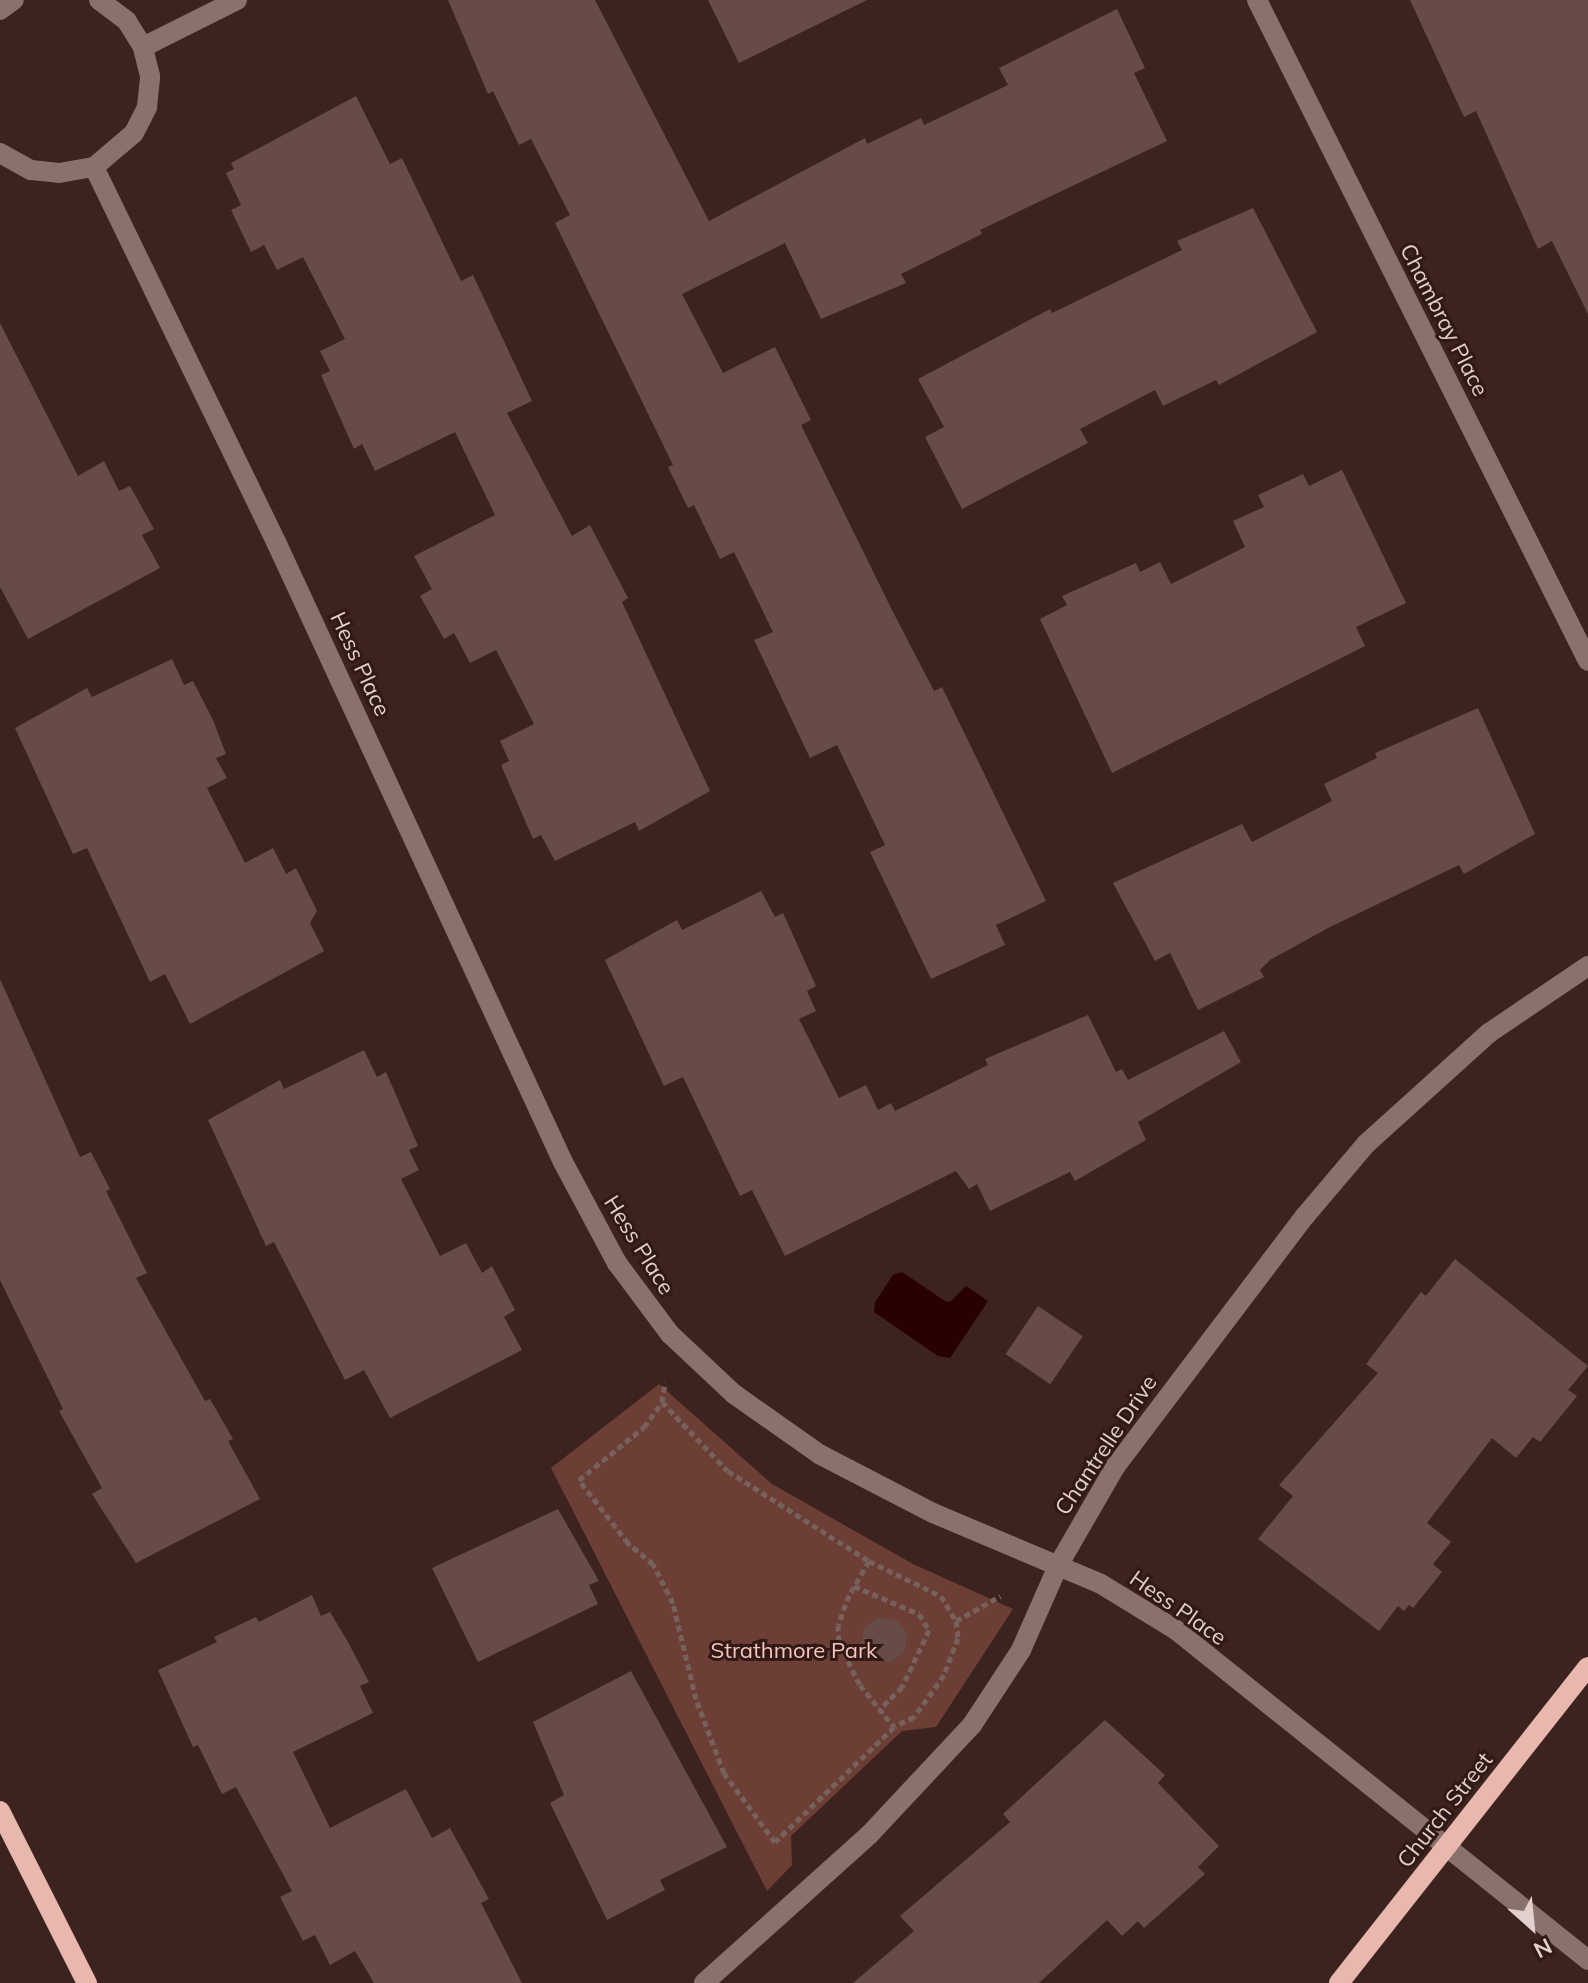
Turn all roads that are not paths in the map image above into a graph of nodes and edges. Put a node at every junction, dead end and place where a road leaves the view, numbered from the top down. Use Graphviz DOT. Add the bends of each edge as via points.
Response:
graph roads {
  1 [pos="14,0"];
  2 [pos="99,0"];
  3 [pos="237,0"];
  4 [pos="1257,0"];
  5 [pos="0,10"];
  6 [pos="143,47"];
  7 [pos="0,153"];
  8 [pos="94,167"];
  9 [pos="1588,661"];
  10 [pos="1588,966"];
  11 [pos="1059,1564"];
  12 [pos="1588,1667"];
  13 [pos="0,1811"];
  14 [pos="1446,1848"];
  15 [pos="1588,1960"];
  16 [pos="87,1983"];
  17 [pos="704,1983"];
  18 [pos="1339,1983"];
  1 -- 5 [label="street"];
  2 -- 6 [label="street" via="127,21"];
  3 -- 6 [label="street"];
  4 -- 9 [label="street, Chambray Place"];
  6 -- 8 [label="street" via="150,76 147,107 134,133"];
  7 -- 8 [label="street" via="31,170 59,173"];
  8 -- 11 [label="street, Hess Place" via="563,1162 617,1263 670,1334 734,1394 819,1454 933,1513"];
  10 -- 11 [label="street, Chantrelle Drive" via="1489,1033 1366,1144 1156,1409"];
  11 -- 14 [label="street, Hess Place" via="1176,1630"];
  11 -- 17 [label="street, Chantrelle Drive" via="1021,1650 972,1725 869,1835"];
  12 -- 14 [label="main road, Church Street"];
  13 -- 16 [label="main road"];
  14 -- 15 [label="street, Hess Place"];
  14 -- 18 [label="main road, Church Street"];
}
